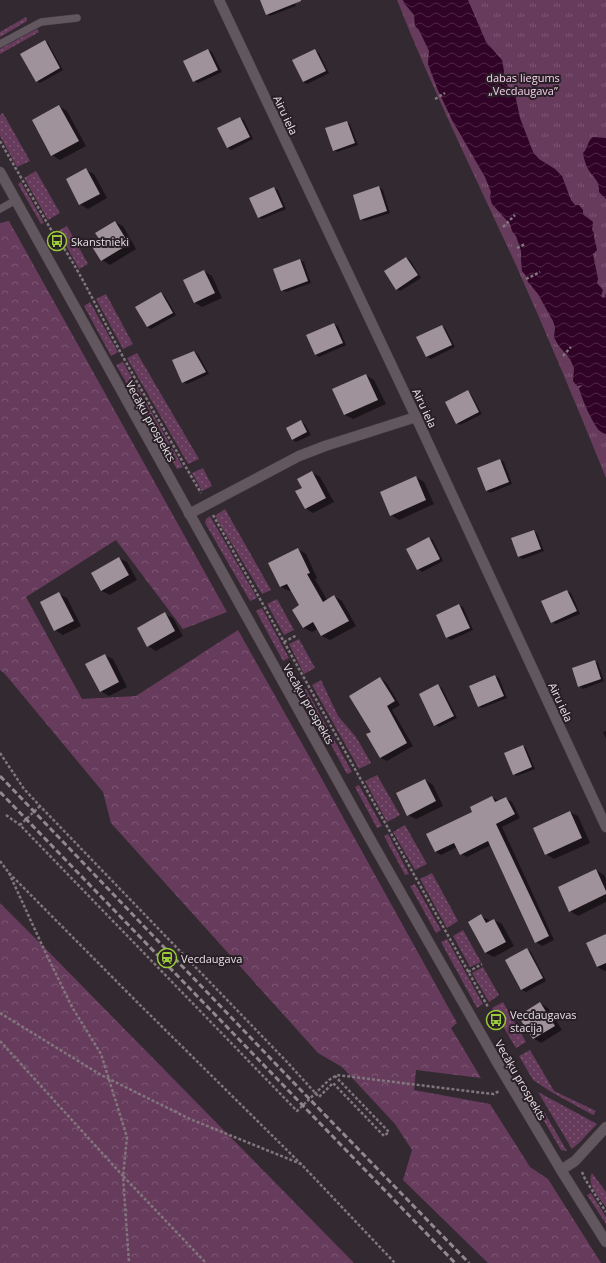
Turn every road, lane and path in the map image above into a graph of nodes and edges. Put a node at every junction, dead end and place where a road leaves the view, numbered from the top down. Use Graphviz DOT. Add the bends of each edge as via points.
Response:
graph roads {
  1 [pos="219,0"];
  2 [pos="77,18"];
  3 [pos="0,44"];
  4 [pos="445,93"];
  5 [pos="435,99"];
  6 [pos="0,141"];
  7 [pos="0,172"];
  8 [pos="16,200"];
  9 [pos="0,209"];
  10 [pos="515,215"];
  11 [pos="503,227"];
  12 [pos="525,244"];
  13 [pos="517,248"];
  14 [pos="540,272"];
  15 [pos="526,279"];
  16 [pos="571,347"];
  17 [pos="563,356"];
  18 [pos="416,417"];
  19 [pos="208,504"];
  20 [pos="189,514"];
  21 [pos="297,635"];
  22 [pos="284,642"];
  23 [pos="0,754"];
  24 [pos="40,806"];
  25 [pos="6,815"];
  26 [pos="20,825"];
  27 [pos="606,827"];
  28 [pos="0,860"];
  29 [pos="9,873"];
  30 [pos="482,964"];
  31 [pos="468,972"];
  32 [pos="488,1008"];
  33 [pos="0,1013"];
  34 [pos="0,1041"];
  35 [pos="335,1076"];
  36 [pos="109,1079"];
  37 [pos="499,1091"];
  38 [pos="315,1093"];
  39 [pos="606,1127"];
  40 [pos="302,1165"];
  41 [pos="561,1170"];
  42 [pos="582,1172"];
  43 [pos="123,1176"];
  44 [pos="606,1212"];
  45 [pos="606,1242"];
  46 [pos="128,1263"];
  47 [pos="206,1263"];
  48 [pos="395,1263"];
  1 -- 18 [label="main road, Airu iela"];
  2 -- 3 [label="lane" via="40,22"];
  4 -- 5 [label="path"];
  6 -- 19 [label="path" via="80,276 122,355"];
  7 -- 8 [label="main road, Vecāķu prospekts"];
  8 -- 9 [label="lane"];
  8 -- 20 [label="main road, Vecāķu prospekts"];
  10 -- 11 [label="path"];
  12 -- 13 [label="path"];
  14 -- 15 [label="path"];
  16 -- 17 [label="path"];
  18 -- 19 [label="main road" via="299,456"];
  18 -- 27 [label="main road, Airu iela"];
  19 -- 20 [label="main road"];
  19 -- 22 [label="path"];
  20 -- 41 [label="main road, Vecāķu prospekts" via="369,837"];
  21 -- 22 [label="path"];
  22 -- 31 [label="path"];
  23 -- 24 [label="path" via="24,789"];
  24 -- 26 [label="path"];
  24 -- 38 [label="path"];
  25 -- 26 [label="path"];
  26 -- 38 [label="path" via="297,1111"];
  28 -- 29 [label="path"];
  29 -- 36 [label="path" via="72,1007 101,1054"];
  29 -- 40 [label="path"];
  30 -- 31 [label="path"];
  31 -- 32 [label="path"];
  33 -- 36 [label="path"];
  34 -- 43 [label="path"];
  35 -- 37 [label="path" via="494,1094"];
  35 -- 38 [label="path"];
  35 -- 38 [label="path" via="389,1132 384,1136 333,1083 319,1097"];
  36 -- 40 [label="path" via="190,1119"];
  36 -- 43 [label="path" via="127,1137"];
  39 -- 41 [label="main road" via="580,1156"];
  40 -- 48 [label="path"];
  41 -- 45 [label="main road, Vecāķu prospekts"];
  42 -- 44 [label="path"];
  43 -- 46 [label="path"];
  43 -- 47 [label="path"];
}
